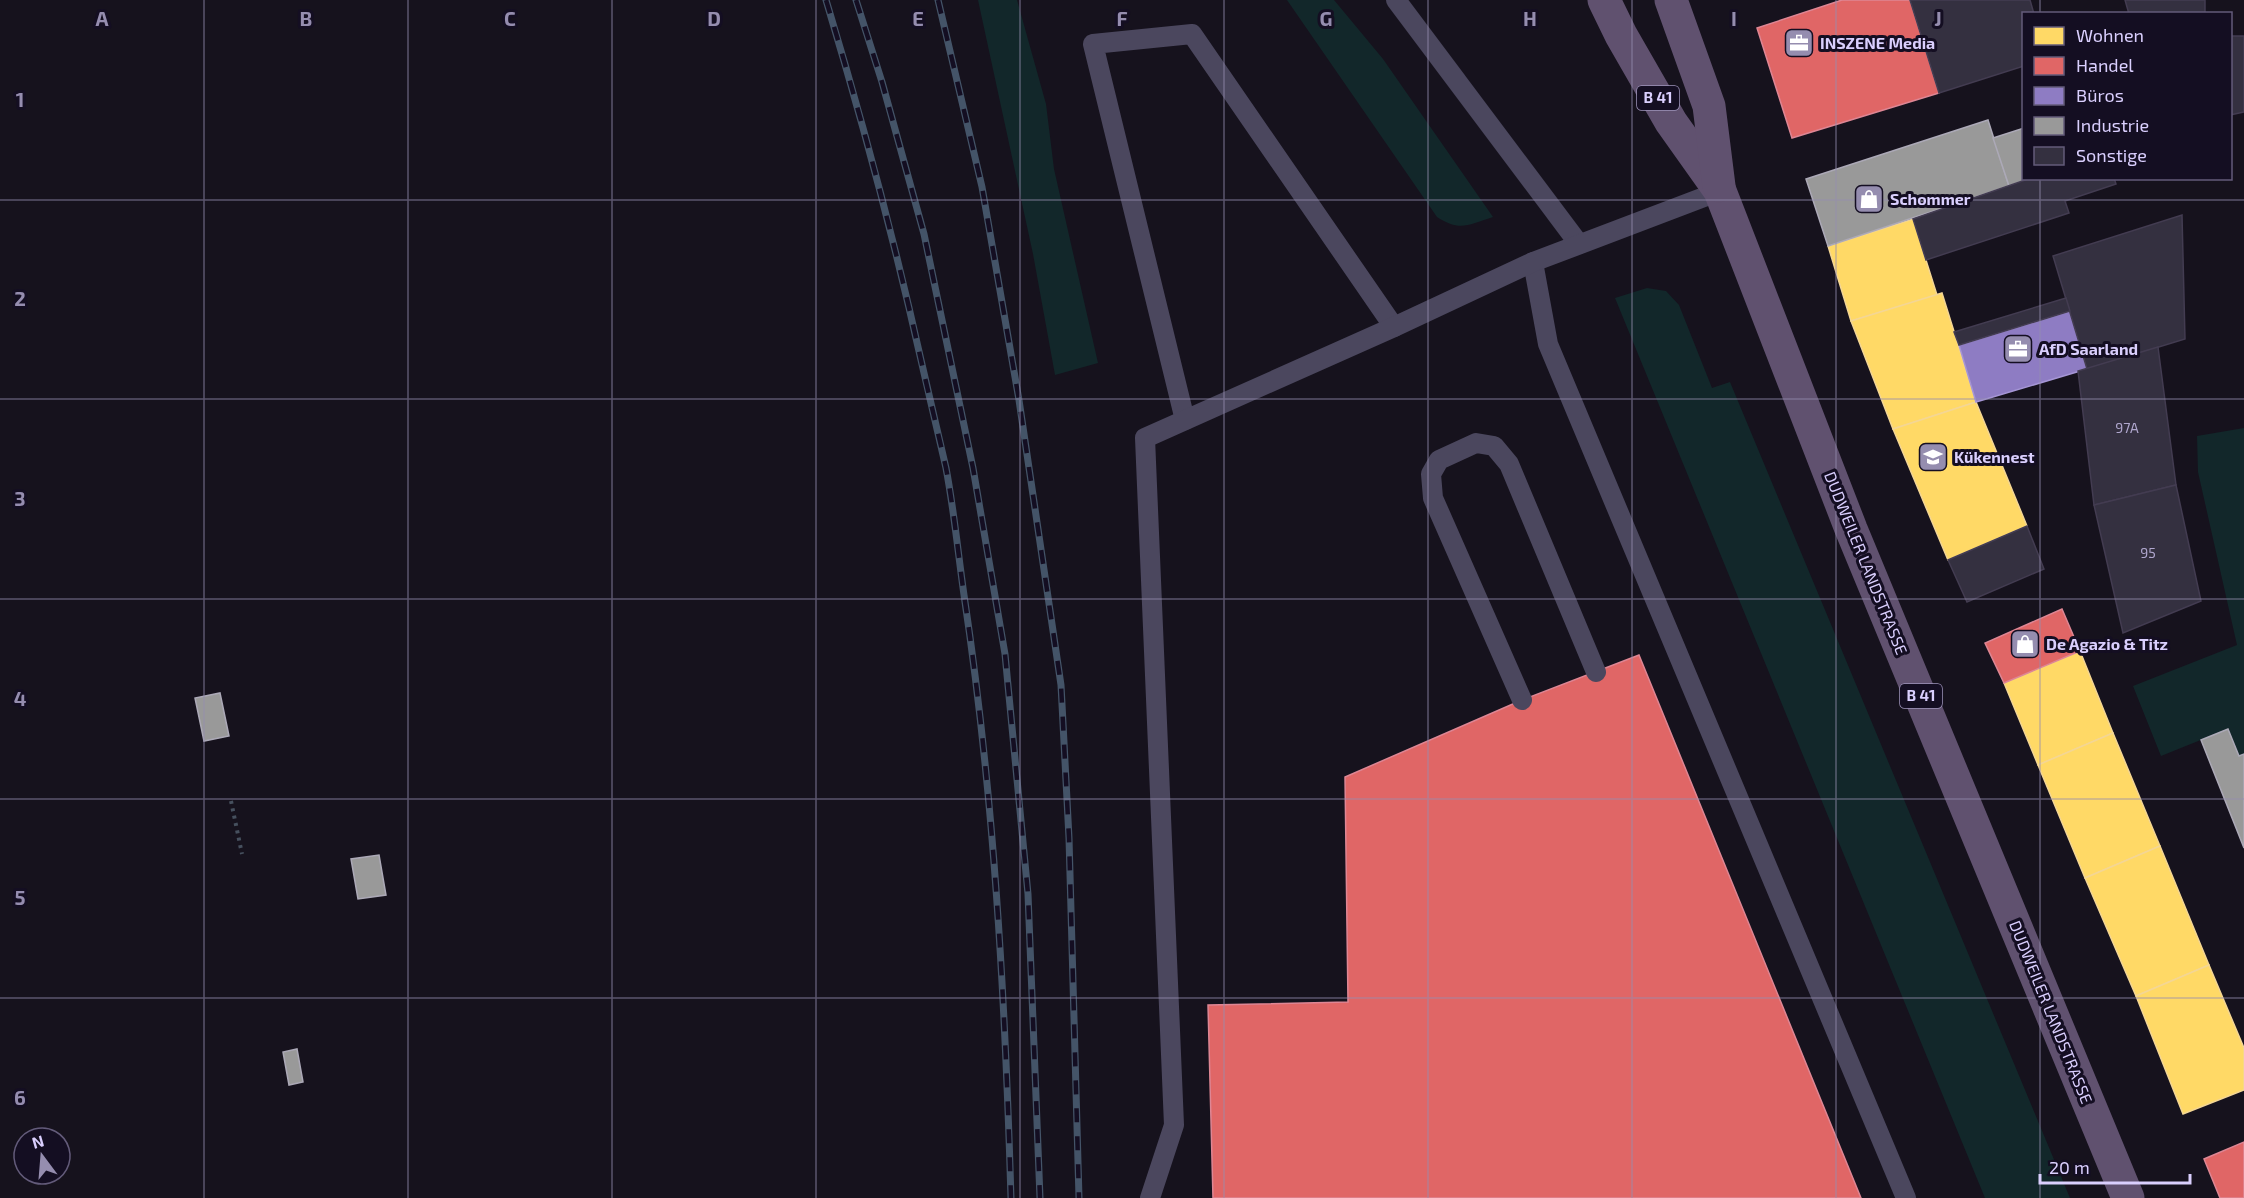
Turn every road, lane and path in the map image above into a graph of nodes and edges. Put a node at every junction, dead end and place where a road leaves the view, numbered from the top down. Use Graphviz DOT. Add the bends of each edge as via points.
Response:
graph roads {
  1 [pos="1396,0"];
  2 [pos="1604,0"];
  3 [pos="1671,0"];
  4 [pos="1720,191"];
  5 [pos="1579,244"];
  6 [pos="1533,262"];
  7 [pos="1394,327"];
  8 [pos="1185,420"];
  9 [pos="1596,672"];
  10 [pos="1522,700"];
  11 [pos="231,801"];
  12 [pos="242,854"];
  13 [pos="1150,1198"];
  14 [pos="1906,1198"];
  15 [pos="2128,1198"];
  1 -- 5 [label="lane"];
  2 -- 4 [label="main road, DUDWEILER LANDSTRASSE / B 41" via="1671,122"];
  3 -- 4 [label="main road, DUDWEILER LANDSTRASSE / B 41" via="1709,106"];
  4 -- 5 [label="lane"];
  4 -- 15 [label="main road, DUDWEILER LANDSTRASSE / B 41" via="1851,529"];
  5 -- 6 [label="lane"];
  6 -- 7 [label="lane"];
  6 -- 14 [label="lane" via="1548,344"];
  7 -- 8 [label="lane"];
  7 -- 8 [label="lane" via="1192,34 1093,44"];
  8 -- 13 [label="lane" via="1145,438 1174,1125"];
  9 -- 10 [label="lane" via="1509,464 1494,446 1476,443 1439,460 1431,474 1433,498"];
  11 -- 12 [label="path"];
}
